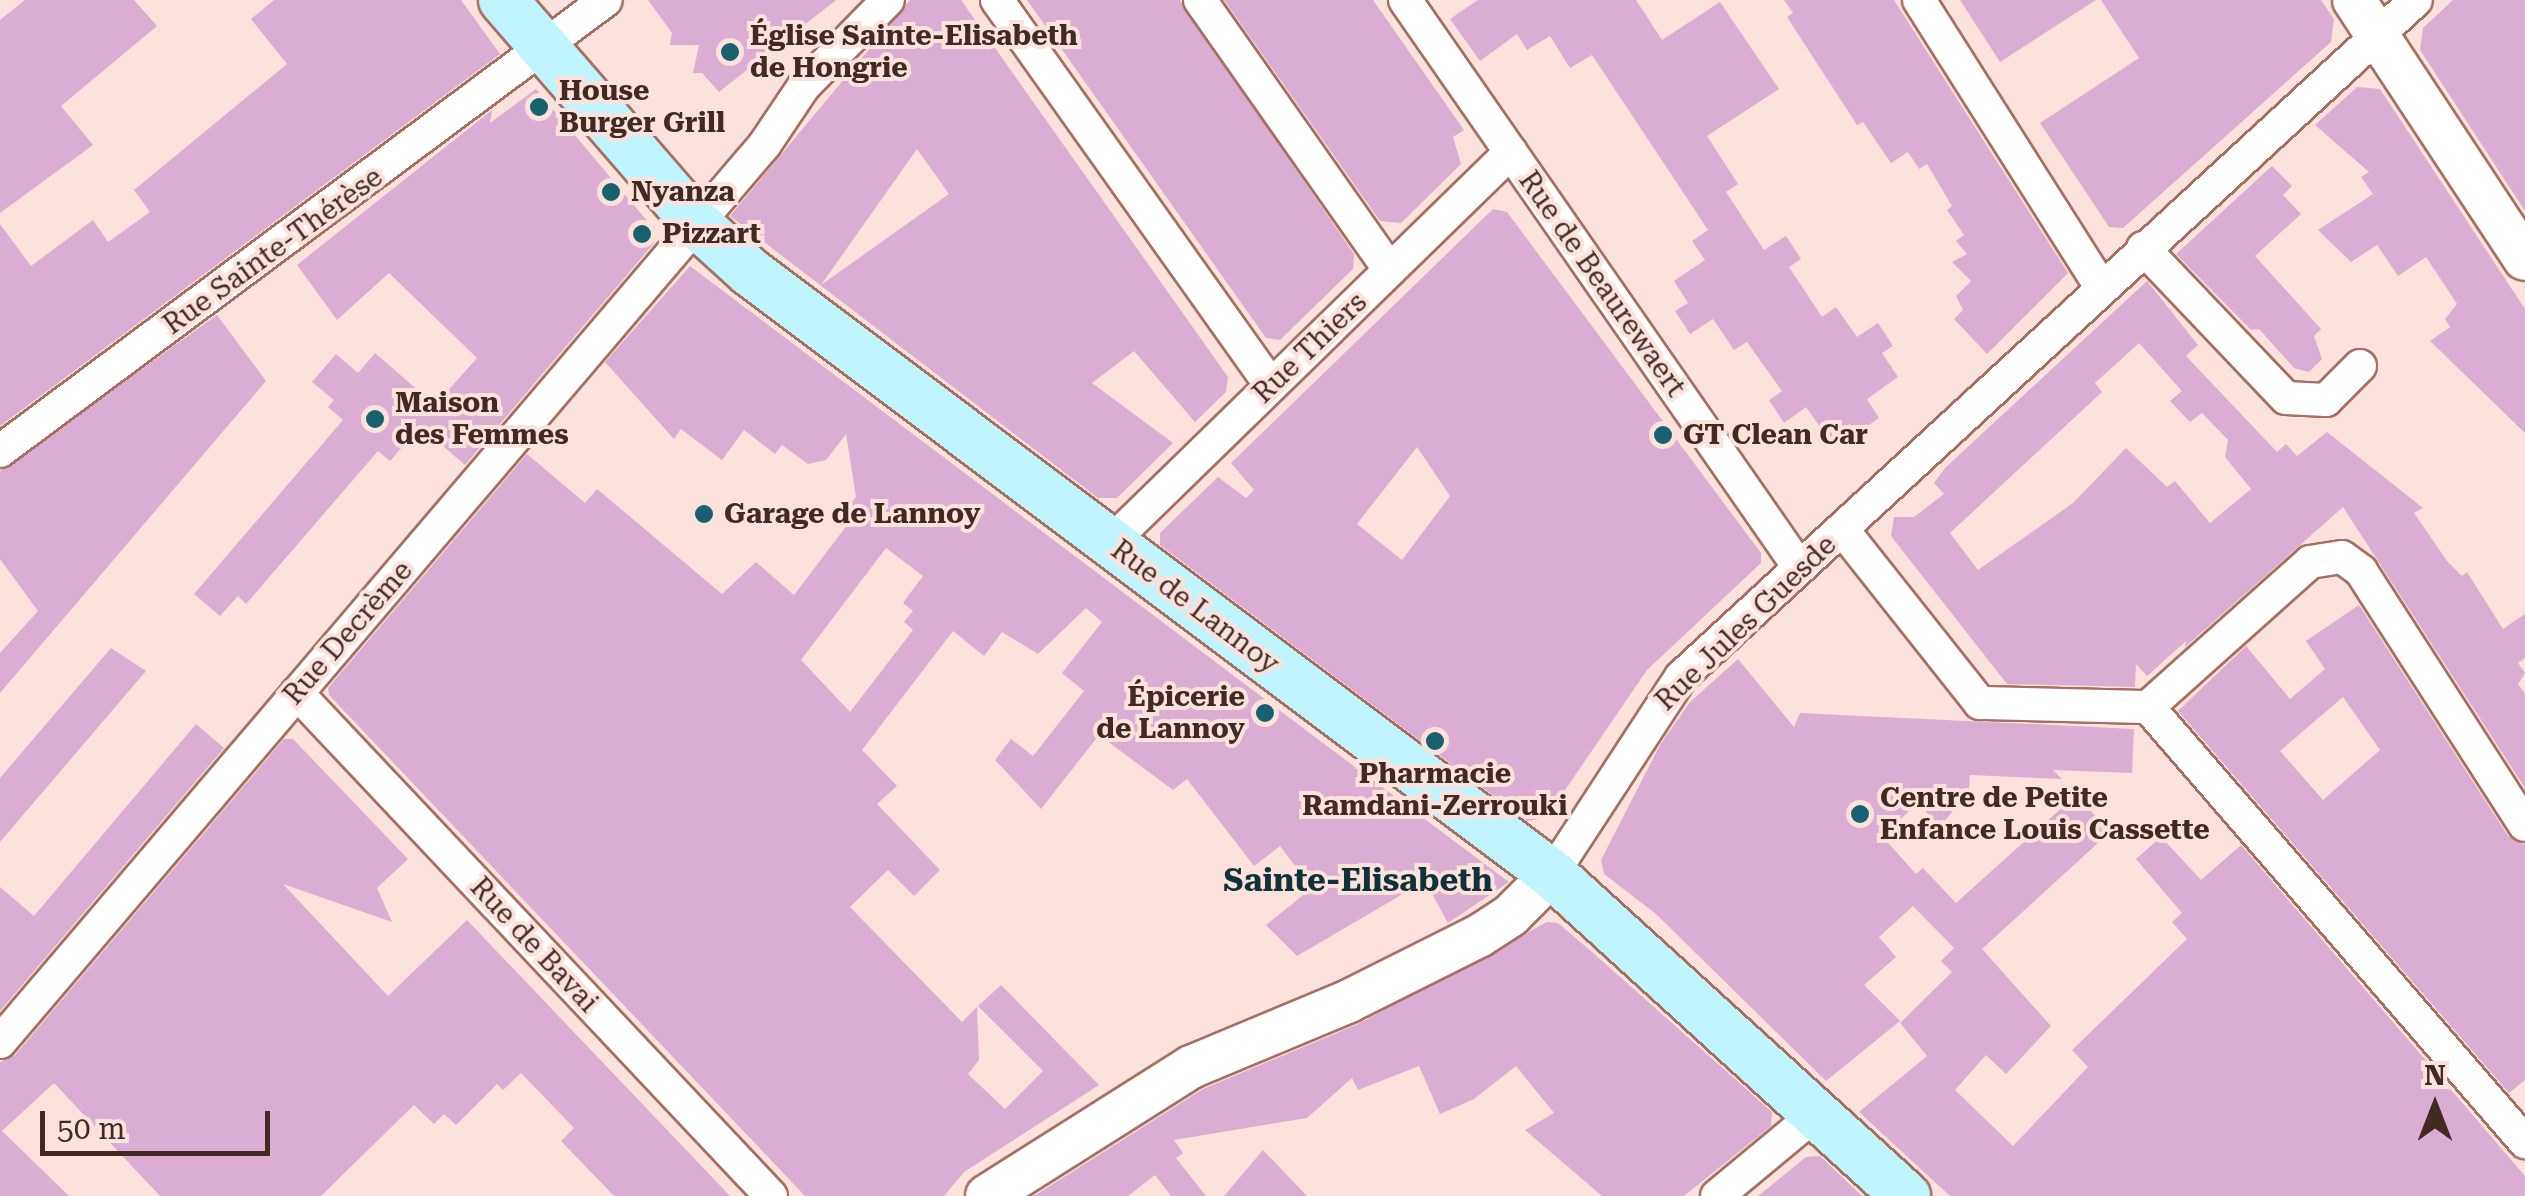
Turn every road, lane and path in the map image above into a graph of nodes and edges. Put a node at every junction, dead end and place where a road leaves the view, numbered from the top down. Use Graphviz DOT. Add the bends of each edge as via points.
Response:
graph roads {
  1 [pos="503,0"];
  2 [pos="606,0"];
  3 [pos="888,0"];
  4 [pos="998,0"];
  5 [pos="1200,0"];
  6 [pos="1406,0"];
  7 [pos="1919,0"];
  8 [pos="2416,0"];
  9 [pos="2365,18"];
  10 [pos="545,49"];
  11 [pos="1511,152"];
  12 [pos="696,223"];
  13 [pos="2143,248"];
  14 [pos="2525,259"];
  15 [pos="1390,270"];
  16 [pos="2101,287"];
  17 [pos="2360,366"];
  18 [pos="1271,386"];
  19 [pos="0,451"];
  20 [pos="1842,528"];
  21 [pos="1110,543"];
  22 [pos="1799,567"];
  23 [pos="297,693"];
  24 [pos="2148,708"];
  25 [pos="2525,825"];
  26 [pos="1552,874"];
  27 [pos="0,1042"];
  28 [pos="1817,1113"];
  29 [pos="2525,1142"];
  30 [pos="771,1196"];
  31 [pos="987,1196"];
  32 [pos="1718,1196"];
  33 [pos="1906,1196"];
  1 -- 10 [label="main road, Rue de Lannoy"];
  2 -- 10 [label="street, Rue Sainte-Thérèse"];
  3 -- 12 [label="street, Rue Decrème" via="804,86 766,144"];
  4 -- 18 [label="street"];
  5 -- 15 [label="street"];
  6 -- 11 [label="street, Rue de Beaurewaert"];
  7 -- 16 [label="street"];
  8 -- 9 [label="street, Rue Jules Guesde"];
  9 -- 13 [label="street, Rue Jules Guesde"];
  9 -- 14 [label="street"];
  10 -- 12 [label="main road, Rue de Lannoy"];
  10 -- 19 [label="street, Rue Sainte-Thérèse"];
  11 -- 15 [label="street, Rue Thiers"];
  11 -- 22 [label="street, Rue de Beaurewaert"];
  12 -- 21 [label="main road, Rue de Lannoy" via="784,298"];
  12 -- 23 [label="street, Rue Decrème"];
  13 -- 16 [label="street, Rue Jules Guesde"];
  13 -- 17 [label="street" via="2286,398 2326,400"];
  15 -- 18 [label="street, Rue Thiers"];
  16 -- 20 [label="street, Rue Jules Guesde"];
  18 -- 21 [label="street, Rue Thiers"];
  20 -- 22 [label="street, Rue Jules Guesde"];
  20 -- 24 [label="street" via="1980,703"];
  21 -- 26 [label="main road, Rue de Lannoy"];
  22 -- 26 [label="street, Rue Jules Guesde" via="1668,690"];
  23 -- 27 [label="street, Rue Decrème"];
  23 -- 30 [label="street, Rue de Bavai"];
  24 -- 25 [label="street" via="2310,562 2336,556 2361,572"];
  24 -- 29 [label="street"];
  26 -- 28 [label="main road, Rue de Lannoy"];
  26 -- 31 [label="street, Rue Jules Guesde" via="1511,916 1479,936 1347,1002 1190,1067"];
  28 -- 32 [label="street"];
  28 -- 33 [label="main road, Rue de Lannoy"];
}
